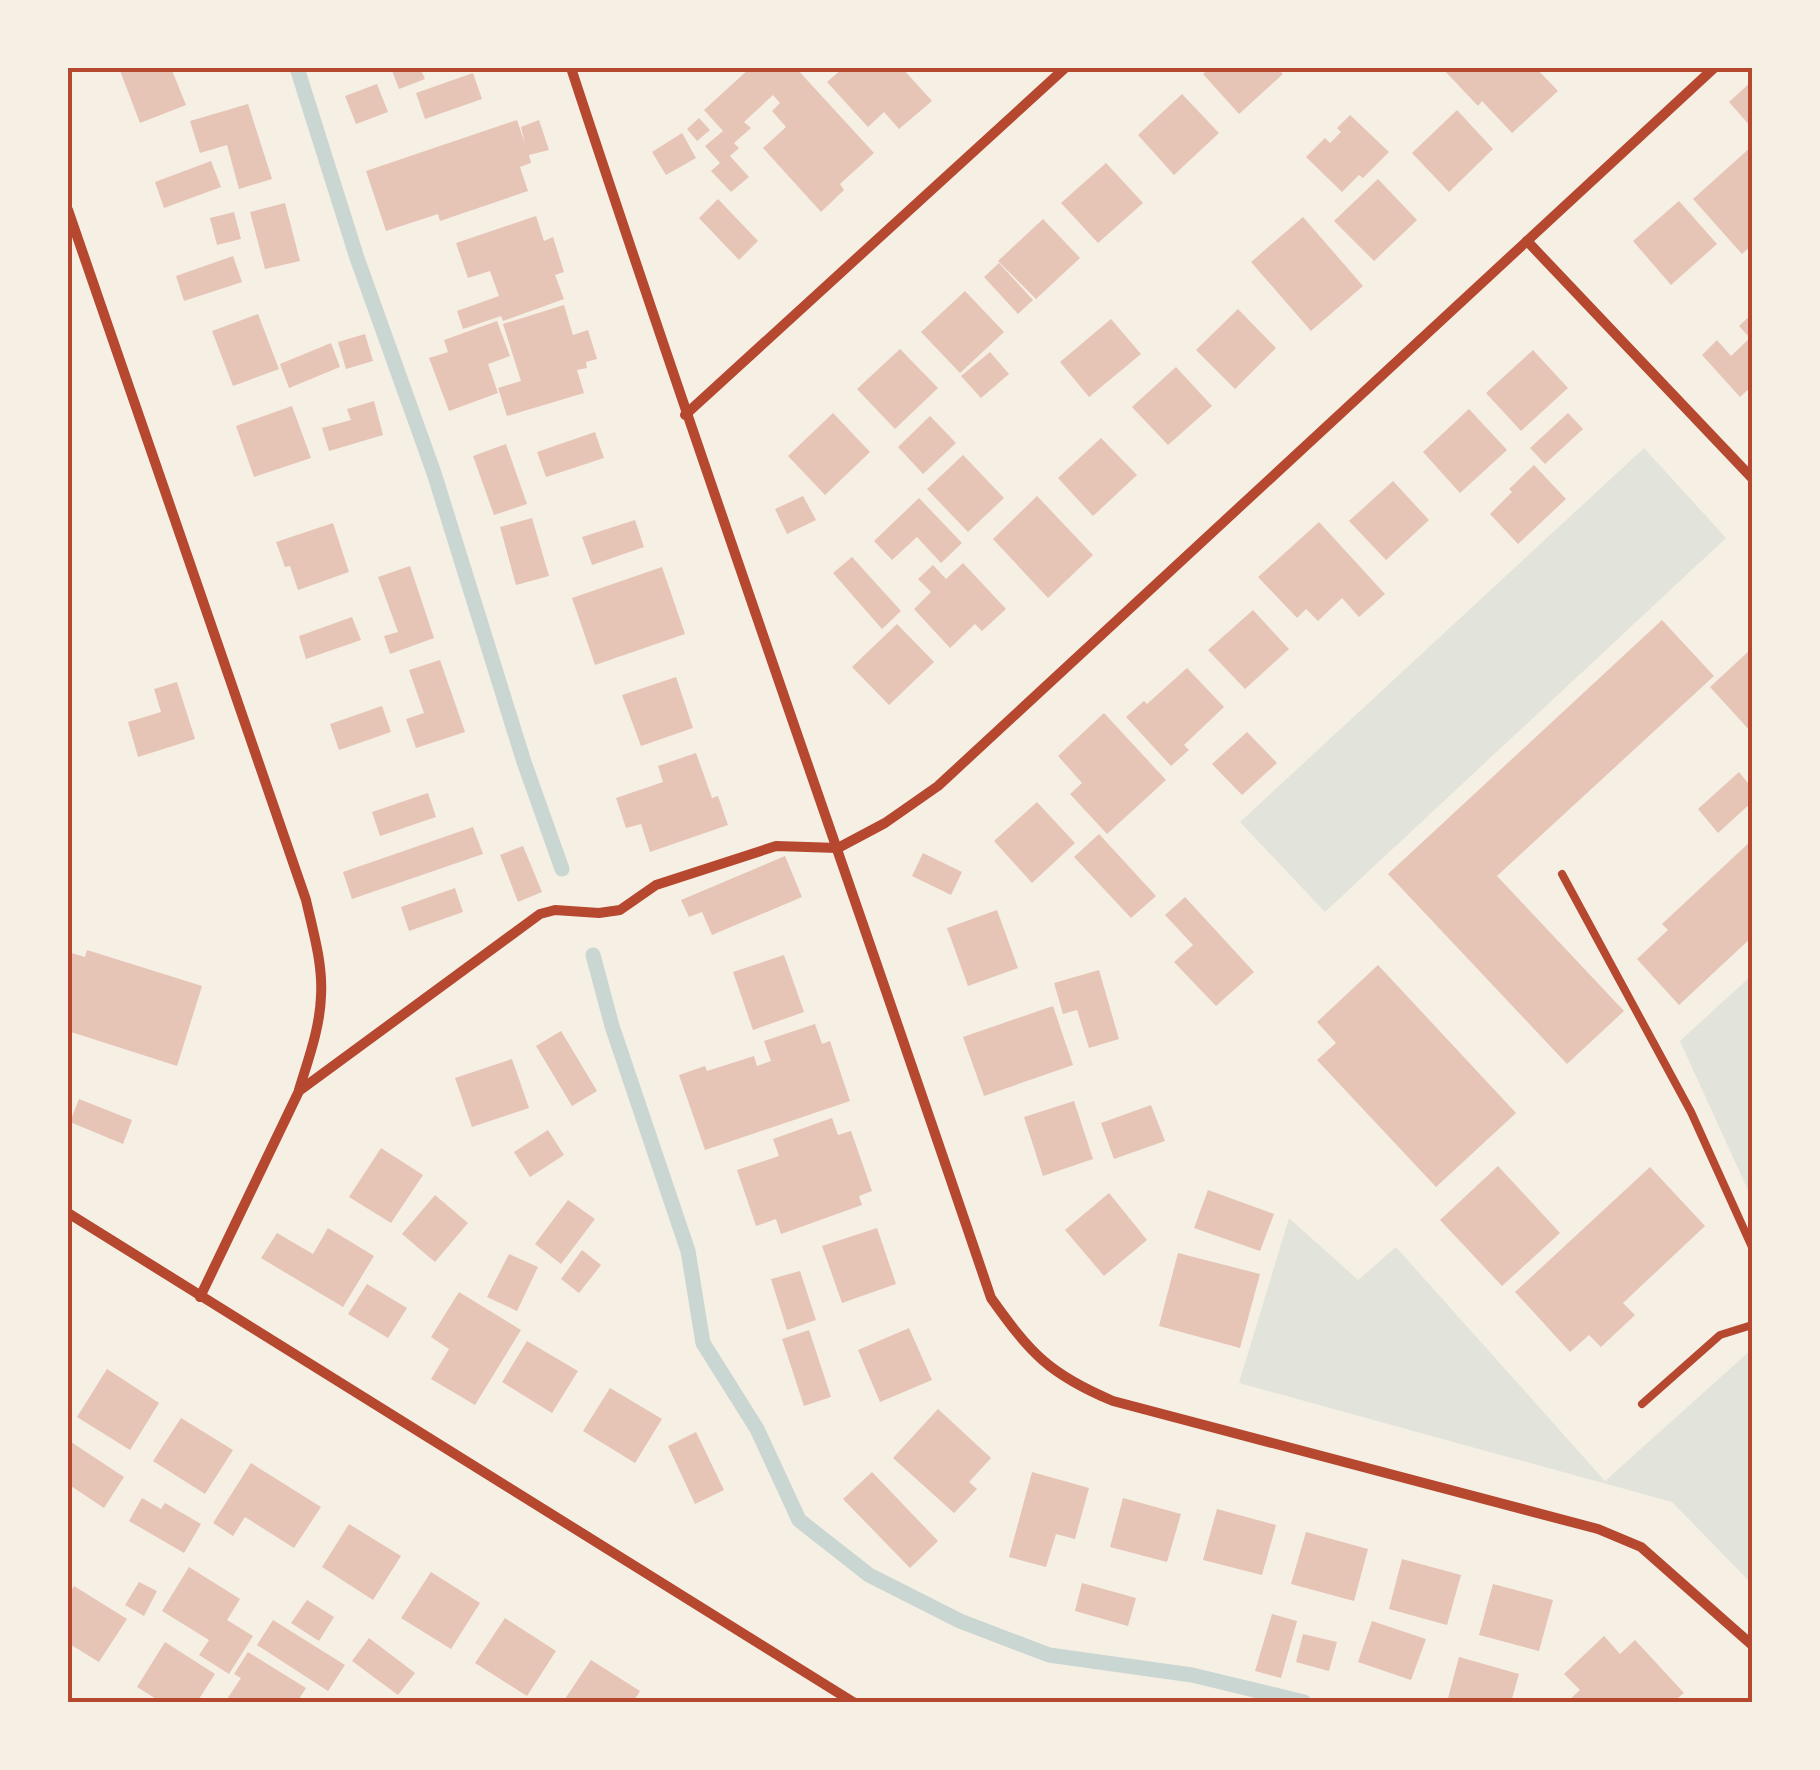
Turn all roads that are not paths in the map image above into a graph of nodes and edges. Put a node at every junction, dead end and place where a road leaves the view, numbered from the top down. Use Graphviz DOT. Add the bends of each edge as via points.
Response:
graph roads {
  1 [pos="571,68"];
  2 [pos="1065,68"];
  3 [pos="1714,68"];
  4 [pos="68,210"];
  5 [pos="1528,241"];
  6 [pos="685,415"];
  7 [pos="1752,478"];
  8 [pos="838,848"];
  9 [pos="1562,874"];
  10 [pos="299,1091"];
  11 [pos="68,1213"];
  12 [pos="1752,1247"];
  13 [pos="200,1297"];
  14 [pos="1752,1325"];
  15 [pos="1642,1404"];
  16 [pos="1752,1645"];
  17 [pos="835,1698"];
  18 [pos="852,1702"];
  1 -- 6 [label="street"];
  2 -- 6 [label="street"];
  3 -- 5 [label="street"];
  4 -- 10 [label="street" via="306,900 322,994"];
  5 -- 7 [label="street"];
  5 -- 8 [label="street" via="938,786"];
  6 -- 8 [label="street"];
  8 -- 10 [label="street" via="776,846 656,886 620,910 540,914"];
  8 -- 16 [label="street" via="991,1298 1025,1346 1070,1383 1114,1401 1598,1529 1640,1546"];
  9 -- 12 [label="lane" via="1674,1078"];
  10 -- 13 [label="street"];
  11 -- 13 [label="street"];
  13 -- 17 [label="street"];
  14 -- 15 [label="lane" via="1720,1335"];
  17 -- 18 [label="street"];
}
